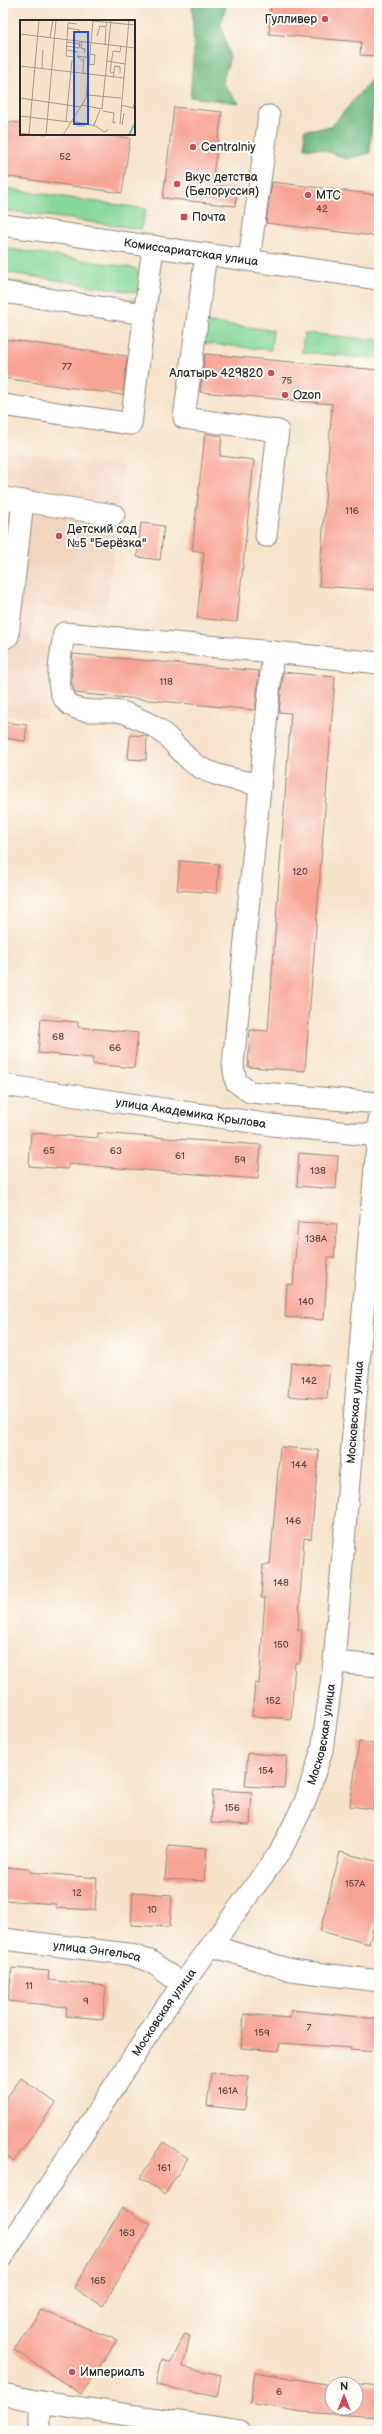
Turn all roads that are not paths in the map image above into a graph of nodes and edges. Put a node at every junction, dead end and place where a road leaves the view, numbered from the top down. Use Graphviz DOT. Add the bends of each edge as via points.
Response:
graph roads {
  1 [pos="269,116"];
  2 [pos="3,225"];
  3 [pos="153,246"];
  4 [pos="206,254"];
  5 [pos="249,260"];
  6 [pos="379,279"];
  7 [pos="3,292"];
  8 [pos="144,314"];
  9 [pos="3,405"];
  10 [pos="3,498"];
  11 [pos="23,501"];
  12 [pos="114,516"];
  13 [pos="266,536"];
  14 [pos="3,639"];
  15 [pos="273,652"];
  16 [pos="379,663"];
  17 [pos="260,785"];
  18 [pos="3,1085"];
  19 [pos="379,1103"];
  20 [pos="379,1131"];
  21 [pos="334,1662"];
  22 [pos="379,1666"];
  23 [pos="3,1939"];
  24 [pos="212,1946"];
  25 [pos="379,1981"];
  26 [pos="183,1985"];
  27 [pos="3,2256"];
  28 [pos="3,2394"];
  29 [pos="40,2402"];
  30 [pos="40,2431"];
  31 [pos="240,2431"];
  1 -- 5 [label="street"];
  2 -- 3 [label="street, Комиссариатская улица"];
  3 -- 4 [label="street, Комиссариатская улица"];
  3 -- 8 [label="street"];
  4 -- 5 [label="street, Комиссариатская улица"];
  4 -- 13 [label="street" via="184,418 278,431"];
  5 -- 6 [label="street, Комиссариатская улица"];
  7 -- 8 [label="street"];
  8 -- 9 [label="street" via="131,424"];
  10 -- 11 [label="street"];
  11 -- 12 [label="street"];
  11 -- 14 [label="street" via="8,636"];
  15 -- 16 [label="street"];
  15 -- 17 [label="street"];
  15 -- 17 [label="street" via="64,633 59,686 63,697 73,707 86,711 125,713 157,729 196,764 219,775"];
  17 -- 19 [label="street" via="233,1066 236,1082 250,1092"];
  18 -- 20 [label="street, улица Академика Крылова" via="272,1125"];
  20 -- 21 [label="street, Московская улица"];
  21 -- 22 [label="street"];
  21 -- 24 [label="street, Московская улица" via="322,1750 305,1802 280,1852"];
  23 -- 26 [label="street, улица Энгельса" via="128,1954 150,1961"];
  24 -- 25 [label="street" via="291,1970"];
  24 -- 26 [label="street, Московская улица"];
  26 -- 27 [label="street, Московская улица"];
  28 -- 29 [label="street"];
  29 -- 30 [label="street"];
  29 -- 31 [label="street"];
}
